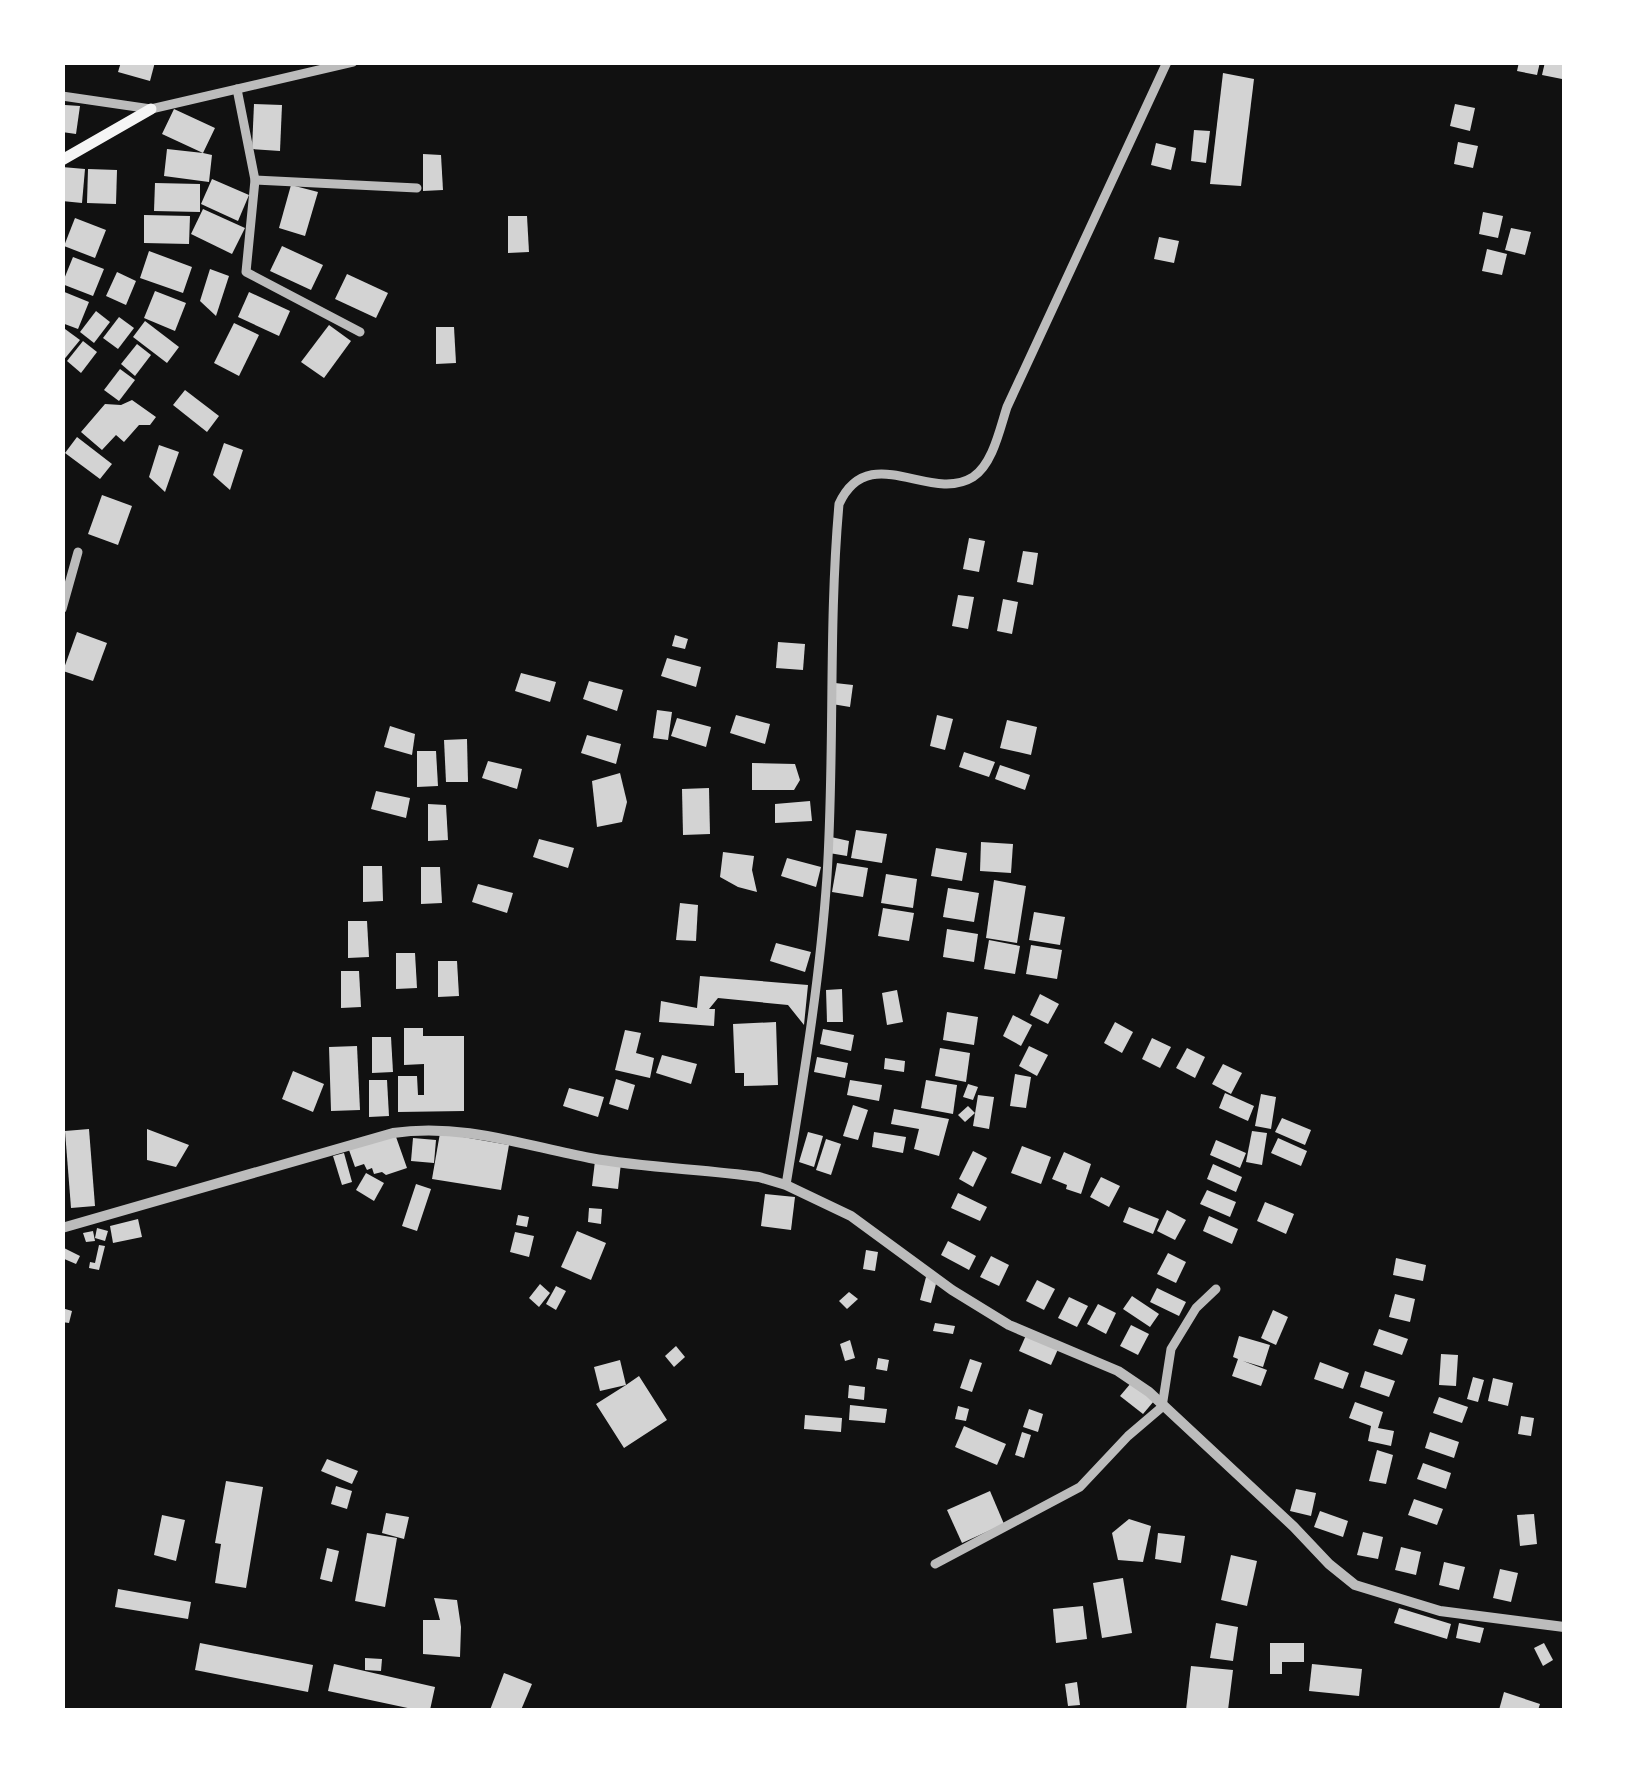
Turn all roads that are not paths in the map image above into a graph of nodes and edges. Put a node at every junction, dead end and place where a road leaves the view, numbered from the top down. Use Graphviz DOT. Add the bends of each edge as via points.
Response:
graph roads {
  1 [pos="294,62"];
  2 [pos="353,62"];
  3 [pos="1167,62"];
  4 [pos="296,76"];
  5 [pos="237,90"];
  6 [pos="62,96"];
  7 [pos="152,110"];
  8 [pos="62,160"];
  9 [pos="254,180"];
  10 [pos="417,188"];
  11 [pos="360,332"];
  12 [pos="78,552"];
  13 [pos="62,609"];
  14 [pos="786,1185"];
  15 [pos="62,1228"];
  16 [pos="1216,1289"];
  17 [pos="1162,1407"];
  18 [pos="936,1564"];
  19 [pos="1564,1627"];
  1 -- 4 [label="street"];
  2 -- 4 [label="street"];
  3 -- 14 [label="street" via="976,476 956,483 862,476 840,504 827,875"];
  4 -- 5 [label="street"];
  5 -- 7 [label="street"];
  5 -- 9 [label="street"];
  6 -- 7 [label="street"];
  7 -- 8 [label="main road"];
  9 -- 10 [label="street"];
  9 -- 11 [label="street" via="246,272"];
  12 -- 13 [label="street"];
  14 -- 15 [label="street" via="426,1128"];
  14 -- 17 [label="street" via="850,1216 1009,1324 1118,1371"];
  16 -- 17 [label="street" via="1171,1350"];
  17 -- 18 [label="street" via="1080,1487"];
  17 -- 19 [label="street" via="1356,1586 1440,1611"];
}
